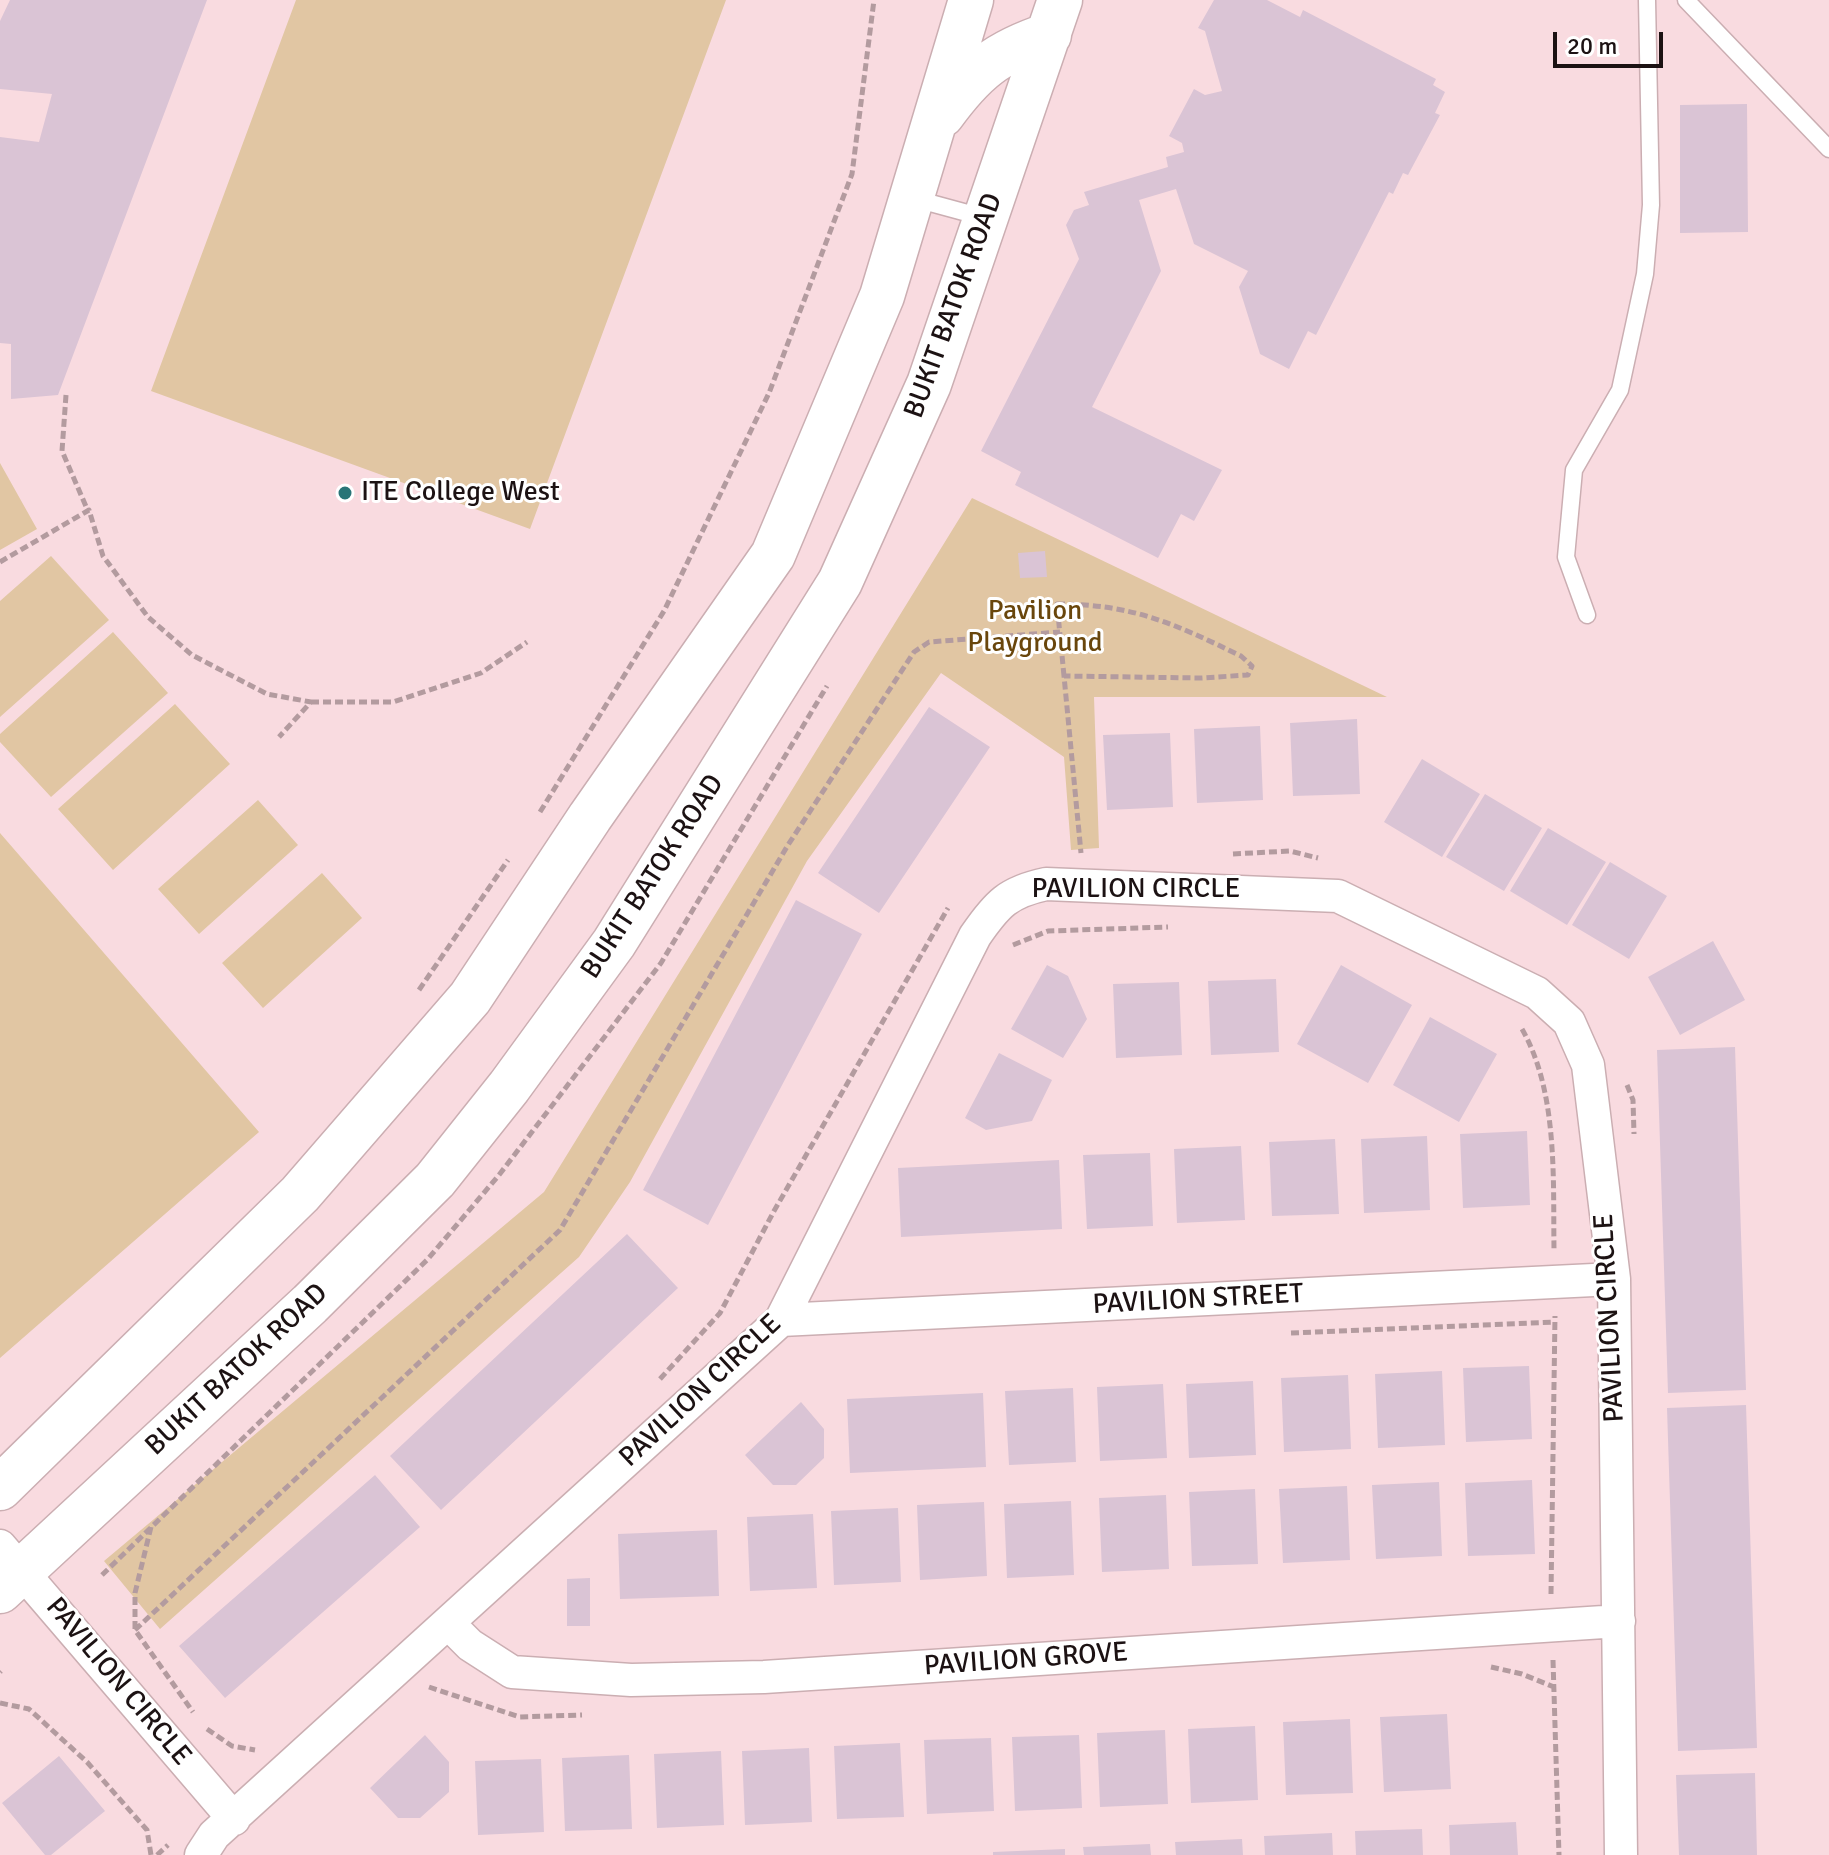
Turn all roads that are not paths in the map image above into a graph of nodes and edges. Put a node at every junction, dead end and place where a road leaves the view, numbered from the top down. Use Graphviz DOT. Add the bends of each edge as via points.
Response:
graph roads {
  1 [pos="971,0"];
  2 [pos="1647,0"];
  3 [pos="1686,0"];
  4 [pos="1054,18"];
  5 [pos="931,130"];
  6 [pos="1829,149"];
  7 [pos="910,198"];
  8 [pos="987,219"];
  9 [pos="1587,615"];
  10 [pos="1614,1279"];
  11 [pos="781,1320"];
  12 [pos="0,1488"];
  13 [pos="7,1568"];
  14 [pos="1619,1621"];
  15 [pos="449,1624"];
  16 [pos="234,1819"];
  17 [pos="201,1855"];
  18 [pos="1621,1855"];
  1 -- 5 [label="main road"];
  2 -- 9 [label="lane" via="1651,205 1645,274 1620,390 1574,470 1566,557"];
  3 -- 6 [label="lane"];
  4 -- 5 [label="main road" via="970,77"];
  4 -- 8 [label="main road, BUKIT BATOK ROAD"];
  5 -- 7 [label="main road"];
  7 -- 8 [label="lane"];
  7 -- 12 [label="main road" via="882,296 773,555 470,998 300,1194"];
  8 -- 13 [label="main road, BUKIT BATOK ROAD" via="929,384 840,582 614,943 435,1180 310,1304"];
  10 -- 11 [label="street, PAVILION STREET"];
  10 -- 11 [label="street, PAVILION CIRCLE" via="1588,1065 1569,1022 1537,993 1338,896 1046,884 1017,890 992,911 975,936"];
  10 -- 14 [label="street, PAVILION CIRCLE"];
  11 -- 15 [label="street, PAVILION CIRCLE"];
  13 -- 16 [label="street, PAVILION CIRCLE"];
  14 -- 15 [label="street, PAVILION GROVE" via="764,1677 631,1680 512,1672"];
  14 -- 18 [label="street, PAVILION CIRCLE"];
  15 -- 16 [label="street, PAVILION CIRCLE"];
  16 -- 17 [label="street, PAVILION CIRCLE"];
}
